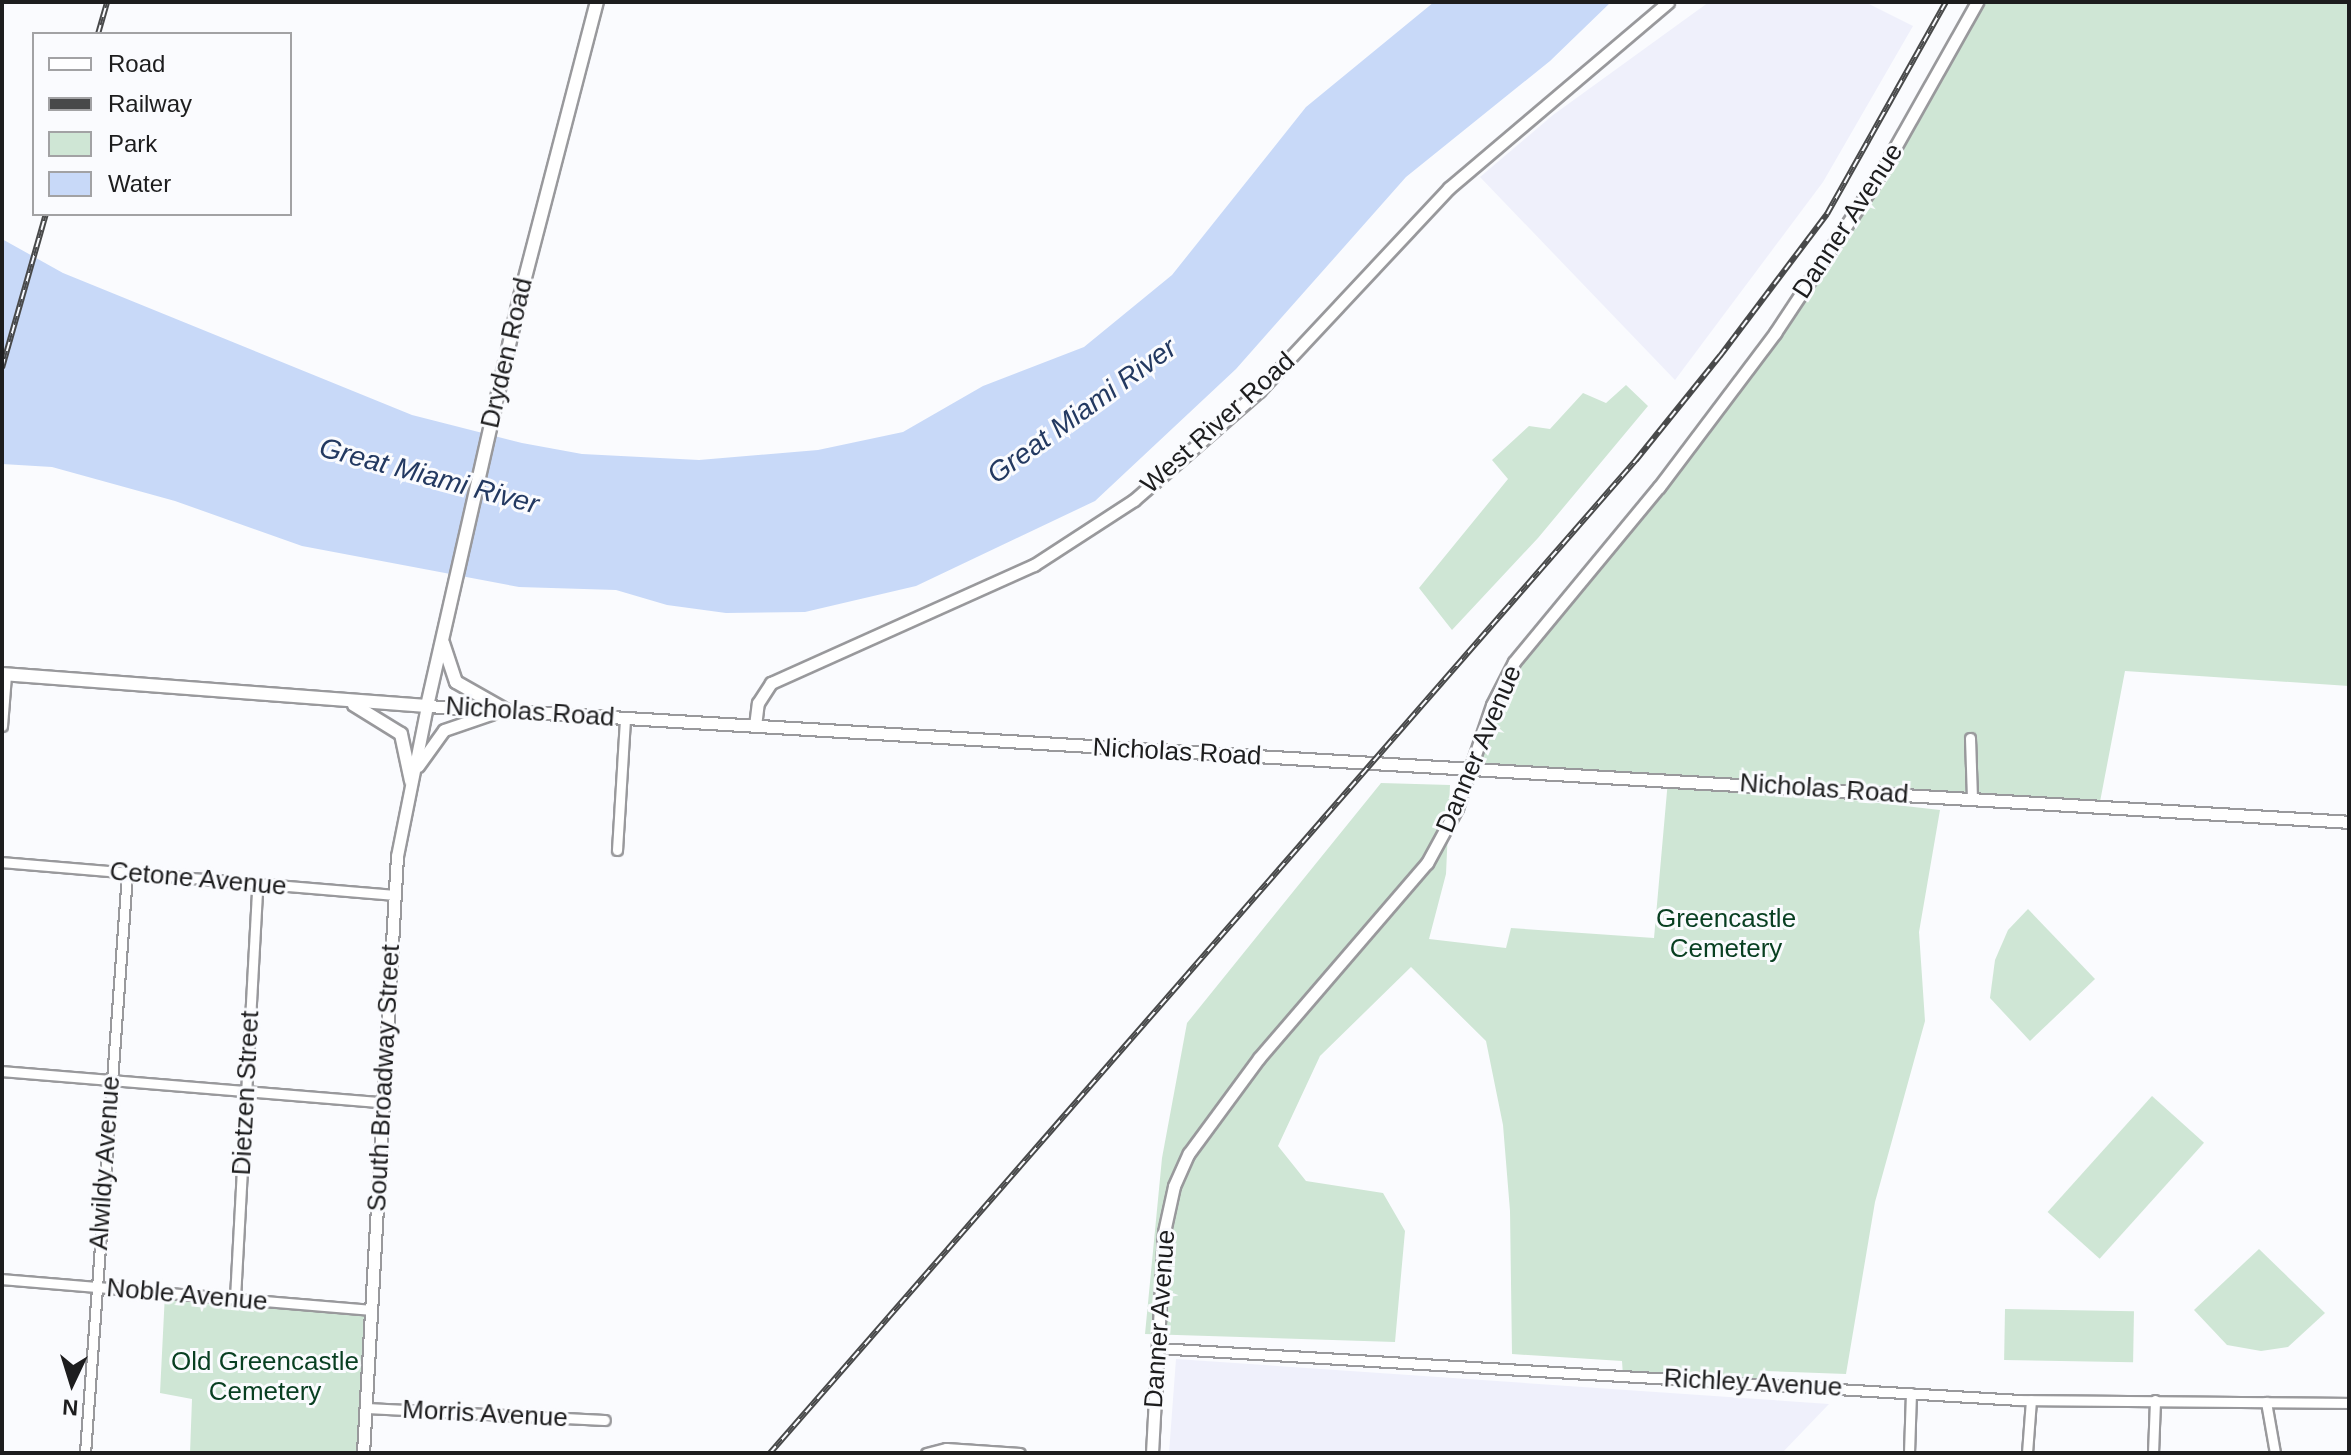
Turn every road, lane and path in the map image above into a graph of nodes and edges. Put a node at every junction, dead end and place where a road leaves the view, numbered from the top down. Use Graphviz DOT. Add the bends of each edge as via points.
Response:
graph roads {
  1 [pos="597,2"];
  2 [pos="1668,2"];
  3 [pos="1977,2"];
  4 [pos="442,668"];
  5 [pos="4,675"];
  6 [pos="339,700"];
  7 [pos="427,706"];
  8 [pos="507,711"];
  9 [pos="625,719"];
  10 [pos="2,726"];
  11 [pos="755,726"];
  12 [pos="1970,738"];
  13 [pos="1472,767"];
  14 [pos="411,781"];
  15 [pos="1972,799"];
  16 [pos="2349,822"];
  17 [pos="617,850"];
  18 [pos="2,862"];
  19 [pos="127,874"];
  20 [pos="257,887"];
  21 [pos="394,895"];
  22 [pos="2,1071"];
  23 [pos="111,1080"];
  24 [pos="245,1091"];
  25 [pos="383,1102"];
  26 [pos="2,1279"];
  27 [pos="96,1287"];
  28 [pos="235,1298"];
  29 [pos="371,1310"];
  30 [pos="1157,1348"];
  31 [pos="1911,1393"];
  32 [pos="2031,1400"];
  33 [pos="2155,1400"];
  34 [pos="2266,1402"];
  35 [pos="2349,1403"];
  36 [pos="366,1408"];
  37 [pos="605,1420"];
  38 [pos="85,1453"];
  39 [pos="363,1453"];
  40 [pos="926,1453"];
  41 [pos="1020,1453"];
  42 [pos="1152,1453"];
  43 [pos="1909,1453"];
  44 [pos="2027,1453"];
  45 [pos="2153,1453"];
  46 [pos="2275,1453"];
  1 -- 4 [label="main road, Dryden Road" via="500,381 442,635"];
  2 -- 11 [label="street, West River Road" via="1449,188 1259,391 1134,500 1034,565 771,683 758,703"];
  3 -- 13 [label="street, Danner Avenue" via="1879,176 1775,333 1659,487 1523,648 1492,705"];
  4 -- 7 [label="main road, Dryden Road"];
  4 -- 8 [label="main road" via="465,689"];
  5 -- 6 [label="main road, Nicholas Road"];
  5 -- 10 [label="street"];
  6 -- 7 [label="main road, Nicholas Road"];
  6 -- 14 [label="main road" via="374,713 401,734"];
  7 -- 8 [label="street, Nicholas Road"];
  7 -- 14 [label="street, South Broadway Street"];
  8 -- 9 [label="street, Nicholas Road"];
  8 -- 14 [label="street" via="444,730"];
  9 -- 11 [label="street, Nicholas Road"];
  9 -- 17 [label="street"];
  11 -- 13 [label="street, Nicholas Road"];
  12 -- 15 [label="street"];
  13 -- 15 [label="street, Nicholas Road"];
  13 -- 30 [label="street, Danner Avenue" via="1442,838 1408,890 1251,1068 1183,1164 1164,1232"];
  14 -- 21 [label="street, South Broadway Street"];
  15 -- 16 [label="street, Nicholas Road"];
  18 -- 19 [label="street, Cetone Avenue"];
  19 -- 20 [label="street, Cetone Avenue"];
  19 -- 23 [label="street, Alwildy Avenue"];
  20 -- 21 [label="street, Cetone Avenue"];
  20 -- 24 [label="street, Dietzen Street"];
  21 -- 25 [label="street, South Broadway Street"];
  22 -- 23 [label="street"];
  23 -- 24 [label="street"];
  23 -- 27 [label="street, Alwildy Avenue"];
  24 -- 25 [label="street"];
  24 -- 28 [label="street, Dietzen Street"];
  25 -- 29 [label="street, South Broadway Street"];
  26 -- 27 [label="street, Noble Avenue"];
  27 -- 28 [label="street, Noble Avenue"];
  27 -- 38 [label="street, Alwildy Avenue"];
  28 -- 29 [label="street, Noble Avenue"];
  29 -- 36 [label="street, South Broadway Street"];
  30 -- 31 [label="street, Richley Avenue"];
  30 -- 42 [label="street, Danner Avenue"];
  31 -- 32 [label="street, Richley Avenue"];
  31 -- 43 [label="street"];
  32 -- 33 [label="street, Richley Avenue"];
  32 -- 44 [label="street"];
  33 -- 34 [label="street, Richley Avenue"];
  33 -- 45 [label="street"];
  34 -- 35 [label="street, Richley Avenue"];
  34 -- 46 [label="street"];
  36 -- 37 [label="street, Morris Avenue"];
  36 -- 39 [label="street, South Broadway Street"];
  40 -- 41 [label="street" via="946,1448"];
}
